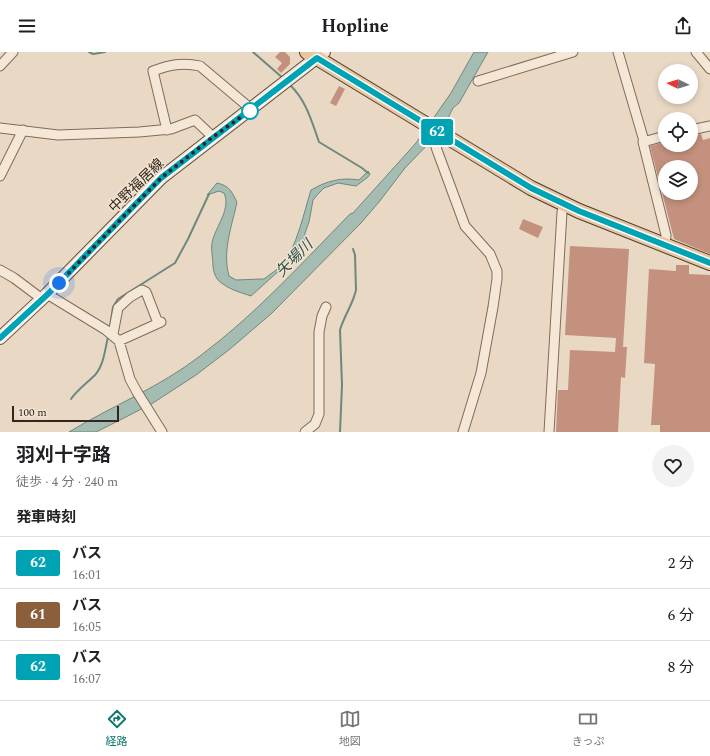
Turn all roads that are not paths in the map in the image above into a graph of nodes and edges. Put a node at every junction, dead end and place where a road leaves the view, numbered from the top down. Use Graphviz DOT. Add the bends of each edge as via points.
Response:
graph roads {
  1 [pos="14,52"];
  2 [pos="573,52"];
  3 [pos="618,52"];
  4 [pos="696,52"];
  5 [pos="316,54"];
  6 [pos="0,66"];
  7 [pos="710,69"];
  8 [pos="478,81"];
  9 [pos="252,109"];
  10 [pos="710,126"];
  11 [pos="0,128"];
  12 [pos="698,129"];
  13 [pos="23,130"];
  14 [pos="167,130"];
  15 [pos="442,135"];
  16 [pos="213,137"];
  17 [pos="658,138"];
  18 [pos="644,141"];
  19 [pos="0,176"];
  20 [pos="564,204"];
  21 [pos="665,245"];
  22 [pos="710,263"];
  23 [pos="0,270"];
  24 [pos="45,297"];
  25 [pos="326,307"];
  26 [pos="116,337"];
  27 [pos="0,338"];
  28 [pos="162,432"];
  29 [pos="305,432"];
  30 [pos="463,432"];
  31 [pos="549,432"];
  1 -- 6 [label="street"];
  2 -- 8 [label="street"];
  3 -- 18 [label="street"];
  4 -- 7 [label="street"];
  5 -- 9 [label="main road, 中野福居線"];
  5 -- 15 [label="main road"];
  9 -- 14 [label="street" via="200,66 169,65 152,72"];
  9 -- 16 [label="main road, 中野福居線"];
  10 -- 12 [label="street"];
  11 -- 13 [label="street"];
  13 -- 14 [label="street" via="58,135"];
  13 -- 19 [label="street"];
  14 -- 16 [label="street" via="195,120"];
  15 -- 20 [label="main road" via="516,180"];
  15 -- 30 [label="street" via="436,147 465,226 490,254 497,279 481,373"];
  16 -- 24 [label="main road, 中野福居線" via="161,178"];
  17 -- 18 [label="street"];
  18 -- 21 [label="street" via="666,234"];
  20 -- 21 [label="main road"];
  20 -- 31 [label="street"];
  21 -- 22 [label="main road"];
  23 -- 24 [label="street"];
  24 -- 26 [label="street"];
  24 -- 27 [label="main road, 中野福居線"];
  25 -- 29 [label="street" via="320,332 319,414 316,424"];
  26 -- 26 [label="street" via="160,323 146,292 142,290 118,308"];
  26 -- 28 [label="street" via="136,392"];
}
